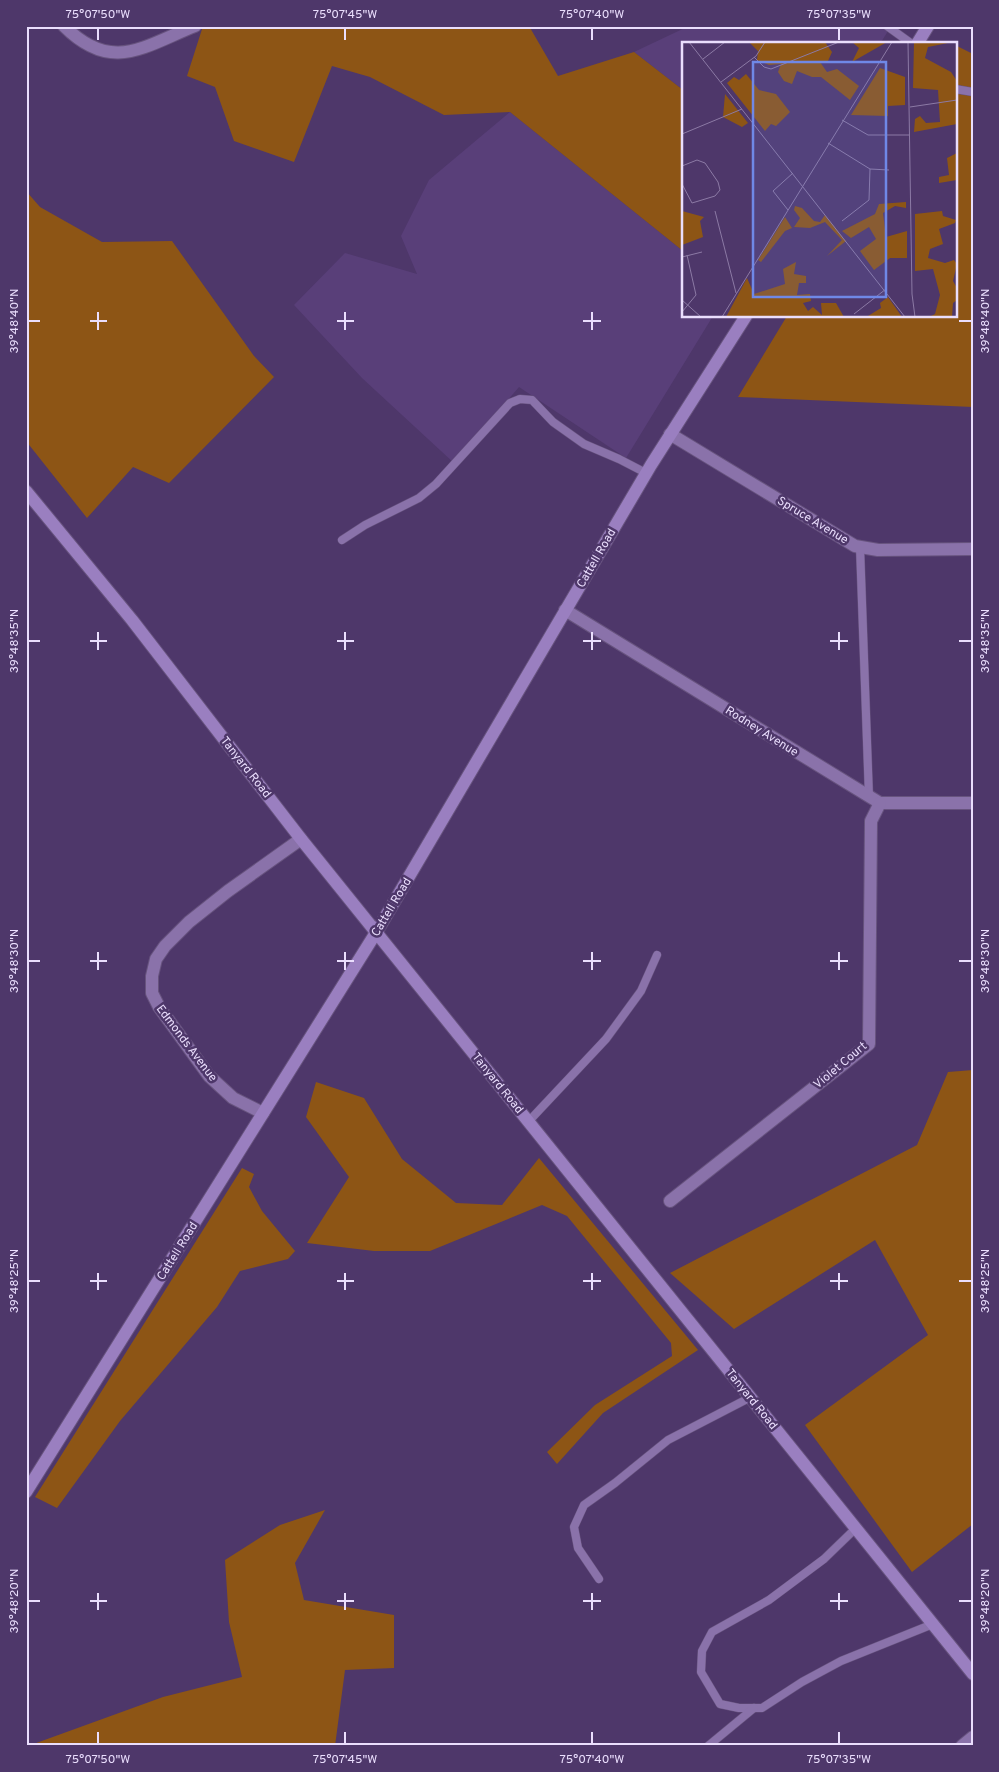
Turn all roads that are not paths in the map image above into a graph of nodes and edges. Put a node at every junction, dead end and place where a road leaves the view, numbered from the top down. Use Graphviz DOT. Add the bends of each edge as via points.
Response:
graph roads {
  1 [pos="64,26"];
  2 [pos="195,26"];
  3 [pos="887,26"];
  4 [pos="928,26"];
  5 [pos="909,42"];
  6 [pos="918,42"];
  7 [pos="956,89"];
  8 [pos="973,92"];
  9 [pos="745,318"];
  10 [pos="670,434"];
  11 [pos="646,473"];
  12 [pos="26,491"];
  13 [pos="342,540"];
  14 [pos="860,547"];
  15 [pos="973,549"];
  16 [pos="566,610"];
  17 [pos="874,800"];
  18 [pos="973,803"];
  19 [pos="301,839"];
  20 [pos="377,931"];
  21 [pos="657,955"];
  22 [pos="264,1113"];
  23 [pos="529,1121"];
  24 [pos="670,1201"];
  25 [pos="751,1397"];
  26 [pos="26,1492"];
  27 [pos="856,1528"];
  28 [pos="599,1579"];
  29 [pos="933,1624"];
  30 [pos="973,1674"];
  31 [pos="754,1708"];
  32 [pos="973,1737"];
  33 [pos="708,1746"];
  34 [pos="962,1746"];
  1 -- 2 [label="street" via="88,44 107,51 126,52 146,48"];
  3 -- 5 [label="lane"];
  4 -- 6 [label="street"];
  7 -- 8 [label="lane"];
  9 -- 10 [label="street, Cattell Road"];
  10 -- 11 [label="street, Cattell Road"];
  10 -- 14 [label="street, Spruce Avenue"];
  11 -- 13 [label="lane" via="584,444 553,422 532,400 520,399 510,403 496,416 436,484 419,498 365,524"];
  11 -- 16 [label="street, Cattell Road"];
  12 -- 19 [label="street, Tanyard Road" via="132,620"];
  14 -- 15 [label="street, Spruce Avenue" via="878,550"];
  14 -- 17 [label="lane"];
  16 -- 17 [label="street, Rodney Avenue"];
  16 -- 20 [label="street, Cattell Road"];
  17 -- 18 [label="street"];
  17 -- 24 [label="street, Violet Court" via="871,821 869,1044"];
  19 -- 20 [label="street, Tanyard Road"];
  19 -- 22 [label="street, Edmonds Avenue" via="189,922 165,946 156,960 152,976 152,993 159,1007 209,1076 233,1098"];
  20 -- 22 [label="street, Cattell Road"];
  20 -- 23 [label="street, Tanyard Road"];
  21 -- 23 [label="lane" via="641,991 606,1039"];
  22 -- 26 [label="street, Cattell Road"];
  23 -- 25 [label="street, Tanyard Road"];
  25 -- 27 [label="street, Tanyard Road"];
  25 -- 28 [label="lane" via="668,1440 584,1505 574,1527 578,1548"];
  27 -- 29 [label="street, Tanyard Road"];
  27 -- 31 [label="lane" via="824,1559 769,1600 712,1632 702,1651 700,1672 720,1704"];
  29 -- 30 [label="street, Tanyard Road"];
  29 -- 31 [label="lane" via="841,1661 762,1708"];
  31 -- 33 [label="lane"];
  32 -- 34 [label="street"];
}
